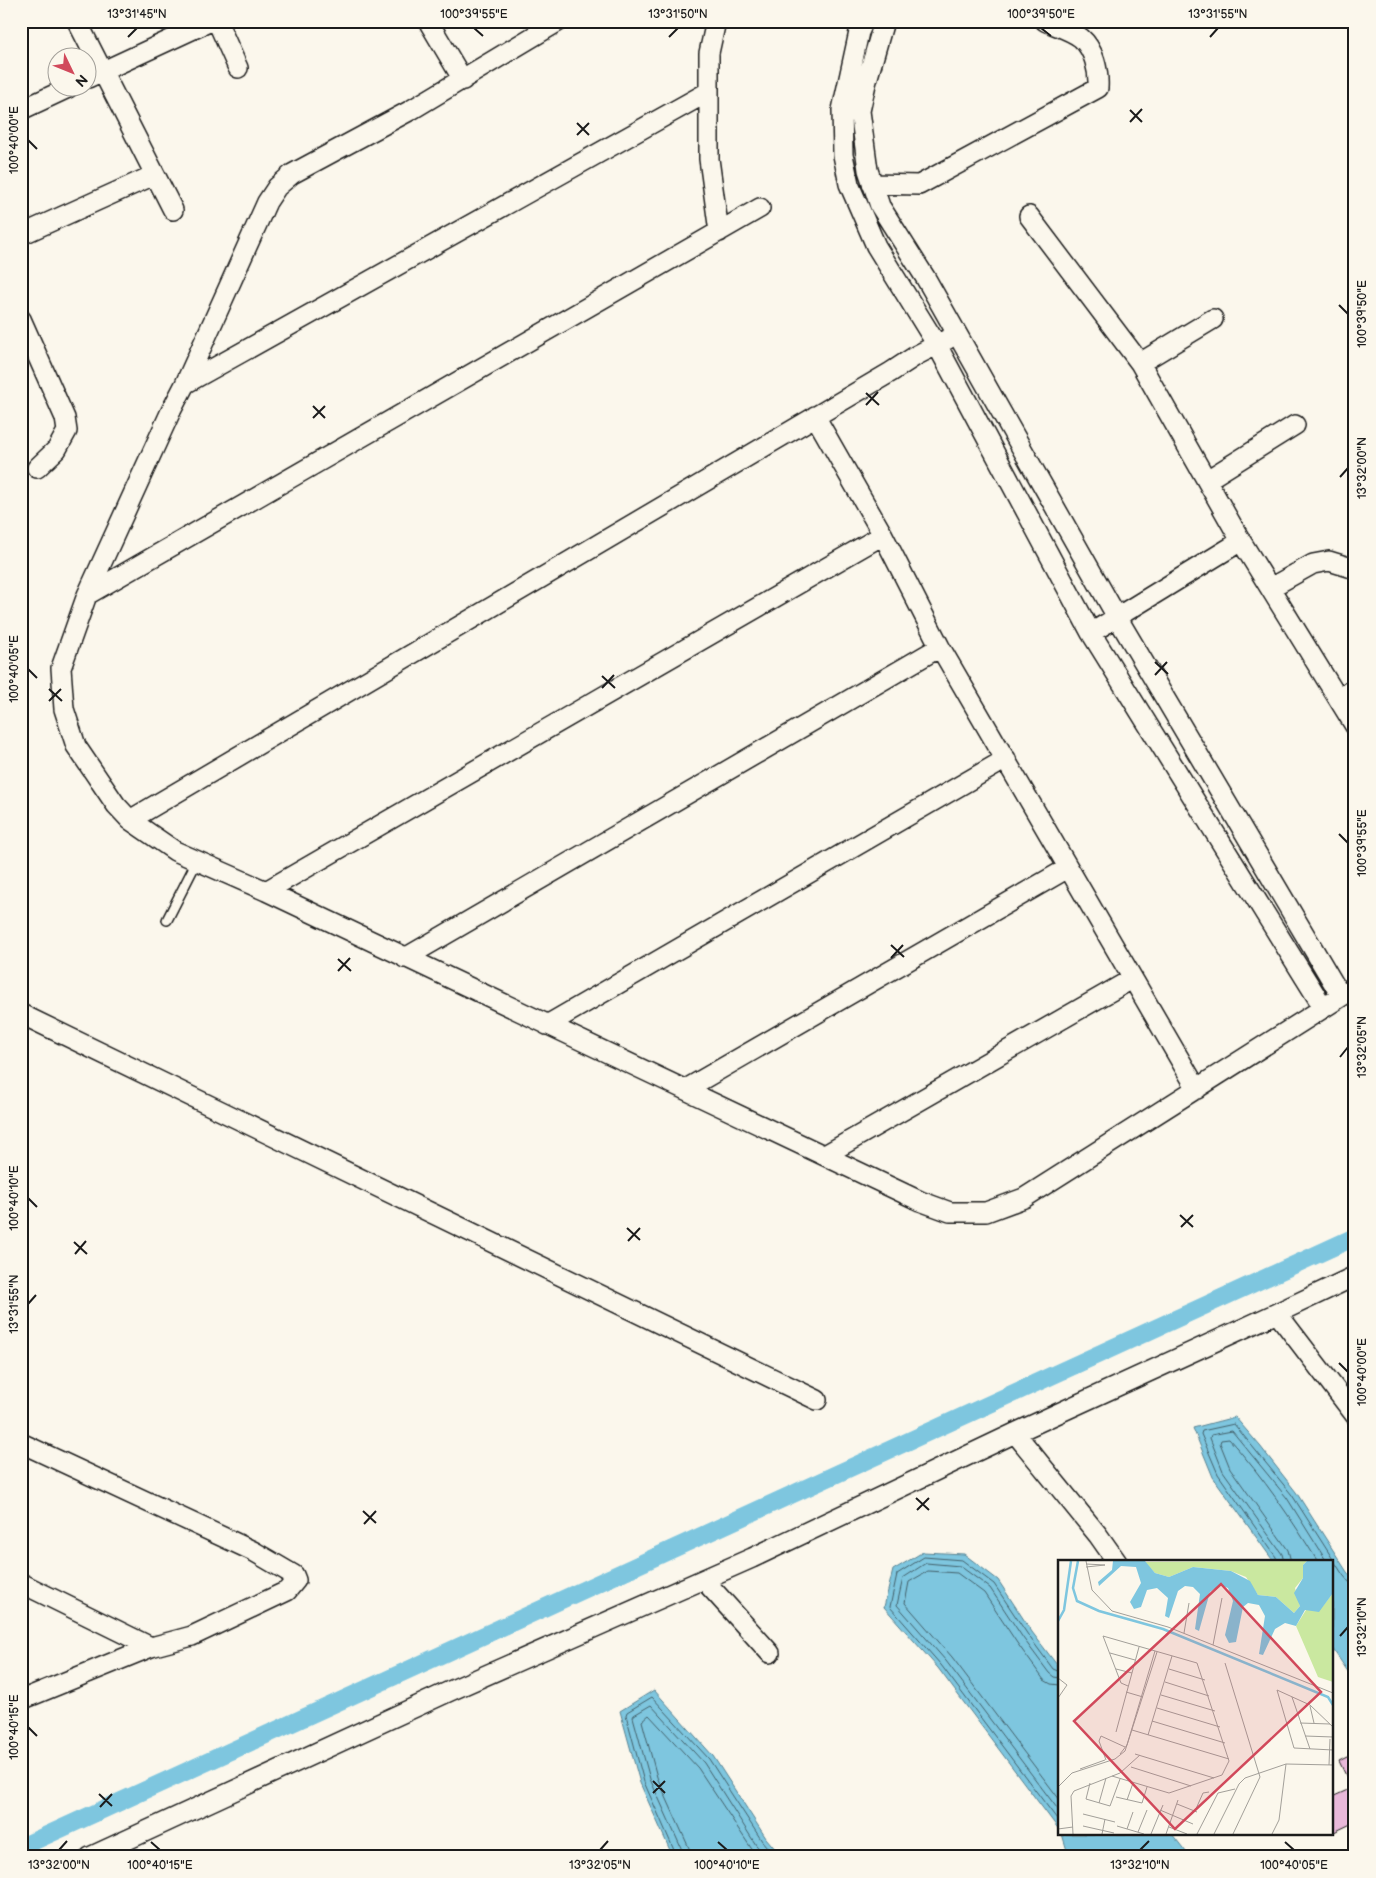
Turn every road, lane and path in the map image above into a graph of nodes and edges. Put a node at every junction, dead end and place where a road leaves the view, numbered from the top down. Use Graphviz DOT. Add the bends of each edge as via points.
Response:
graph roads {
  1 [pos="77,21"];
  2 [pos="211,21"];
  3 [pos="217,21"];
  4 [pos="428,21"];
  5 [pos="559,21"];
  6 [pos="716,21"];
  7 [pos="864,21"];
  8 [pos="884,21"];
  9 [pos="1045,21"];
  10 [pos="86,48"];
  11 [pos="238,68"];
  12 [pos="98,73"];
  13 [pos="98,79"];
  14 [pos="463,80"];
  15 [pos="708,92"];
  16 [pos="48,97"];
  17 [pos="21,110"];
  18 [pos="154,175"];
  19 [pos="872,184"];
  20 [pos="760,208"];
  21 [pos="173,210"];
  22 [pos="1029,216"];
  23 [pos="719,232"];
  24 [pos="21,236"];
  25 [pos="1213,318"];
  26 [pos="21,320"];
  27 [pos="956,334"];
  28 [pos="937,345"];
  29 [pos="1140,363"];
  30 [pos="186,384"];
  31 [pos="815,416"];
  32 [pos="1295,425"];
  33 [pos="37,468"];
  34 [pos="1207,480"];
  35 [pos="883,535"];
  36 [pos="1241,541"];
  37 [pos="1355,569"];
  38 [pos="1270,588"];
  39 [pos="87,595"];
  40 [pos="1117,617"];
  41 [pos="1091,633"];
  42 [pos="940,647"];
  43 [pos="1355,688"];
  44 [pos="1339,698"];
  45 [pos="1355,726"];
  46 [pos="1006,759"];
  47 [pos="130,820"];
  48 [pos="197,861"];
  49 [pos="1068,868"];
  50 [pos="266,891"];
  51 [pos="167,920"];
  52 [pos="405,958"];
  53 [pos="1132,979"];
  54 [pos="1348,992"];
  55 [pos="1323,1007"];
  56 [pos="21,1014"];
  57 [pos="547,1026"];
  58 [pos="686,1089"];
  59 [pos="1197,1089"];
  60 [pos="824,1155"];
  61 [pos="1355,1276"];
  62 [pos="1277,1313"];
  63 [pos="817,1400"];
  64 [pos="1355,1415"];
  65 [pos="1015,1433"];
  66 [pos="21,1443"];
  67 [pos="1116,1560"];
  68 [pos="704,1580"];
  69 [pos="21,1583"];
  70 [pos="152,1647"];
  71 [pos="770,1653"];
  72 [pos="21,1700"];
  73 [pos="90,1857"];
  1 -- 10 [label="street"];
  2 -- 12 [label="street"];
  3 -- 11 [label="street"];
  4 -- 14 [label="street"];
  5 -- 14 [label="street"];
  6 -- 15 [label="street" via="709,53"];
  7 -- 28 [label="street" via="842,110 843,155 849,184 876,246"];
  8 -- 19 [label="street" via="860,111"];
  9 -- 19 [label="street" via="1081,38 1090,49 1099,75 1098,88 919,185"];
  13 -- 18 [label="street"];
  14 -- 30 [label="street" via="292,174 277,187 267,202"];
  15 -- 23 [label="street" via="708,159"];
  15 -- 30 [label="street"];
  16 -- 17 [label="street"];
  18 -- 21 [label="street"];
  18 -- 24 [label="street"];
  19 -- 27 [label="street" via="880,206"];
  20 -- 23 [label="street"];
  22 -- 29 [label="street"];
  23 -- 39 [label="street"];
  25 -- 29 [label="street"];
  26 -- 33 [label="street" via="65,418 67,431 57,449"];
  27 -- 28 [label="street"];
  27 -- 40 [label="street"];
  28 -- 31 [label="street"];
  28 -- 41 [label="street"];
  29 -- 34 [label="street"];
  30 -- 39 [label="street"];
  31 -- 35 [label="street"];
  31 -- 47 [label="street"];
  32 -- 34 [label="street"];
  34 -- 36 [label="street"];
  35 -- 42 [label="street"];
  35 -- 50 [label="street"];
  36 -- 38 [label="street"];
  36 -- 40 [label="street"];
  37 -- 38 [label="street" via="1329,561 1313,564"];
  38 -- 44 [label="street"];
  39 -- 47 [label="street" via="60,668 64,709 76,746"];
  40 -- 41 [label="street"];
  40 -- 54 [label="street"];
  41 -- 55 [label="street"];
  42 -- 46 [label="street"];
  42 -- 52 [label="street"];
  43 -- 44 [label="street"];
  44 -- 45 [label="street"];
  46 -- 49 [label="street"];
  46 -- 57 [label="street"];
  47 -- 48 [label="street" via="175,851"];
  48 -- 50 [label="street"];
  48 -- 51 [label="lane"];
  49 -- 53 [label="street"];
  49 -- 58 [label="street"];
  50 -- 52 [label="street"];
  52 -- 57 [label="street"];
  53 -- 59 [label="street"];
  53 -- 60 [label="street"];
  54 -- 55 [label="street"];
  55 -- 59 [label="street"];
  56 -- 63 [label="street"];
  57 -- 58 [label="street"];
  58 -- 60 [label="street"];
  59 -- 60 [label="street" via="1024,1198 986,1212 950,1212"];
  61 -- 62 [label="street"];
  62 -- 64 [label="street"];
  62 -- 65 [label="street"];
  65 -- 67 [label="street"];
  65 -- 68 [label="street"];
  66 -- 70 [label="street" via="253,1550 294,1575 294,1585 273,1599 192,1636"];
  68 -- 71 [label="street"];
  68 -- 73 [label="street" via="450,1691"];
  69 -- 70 [label="street"];
  70 -- 72 [label="street"];
}
